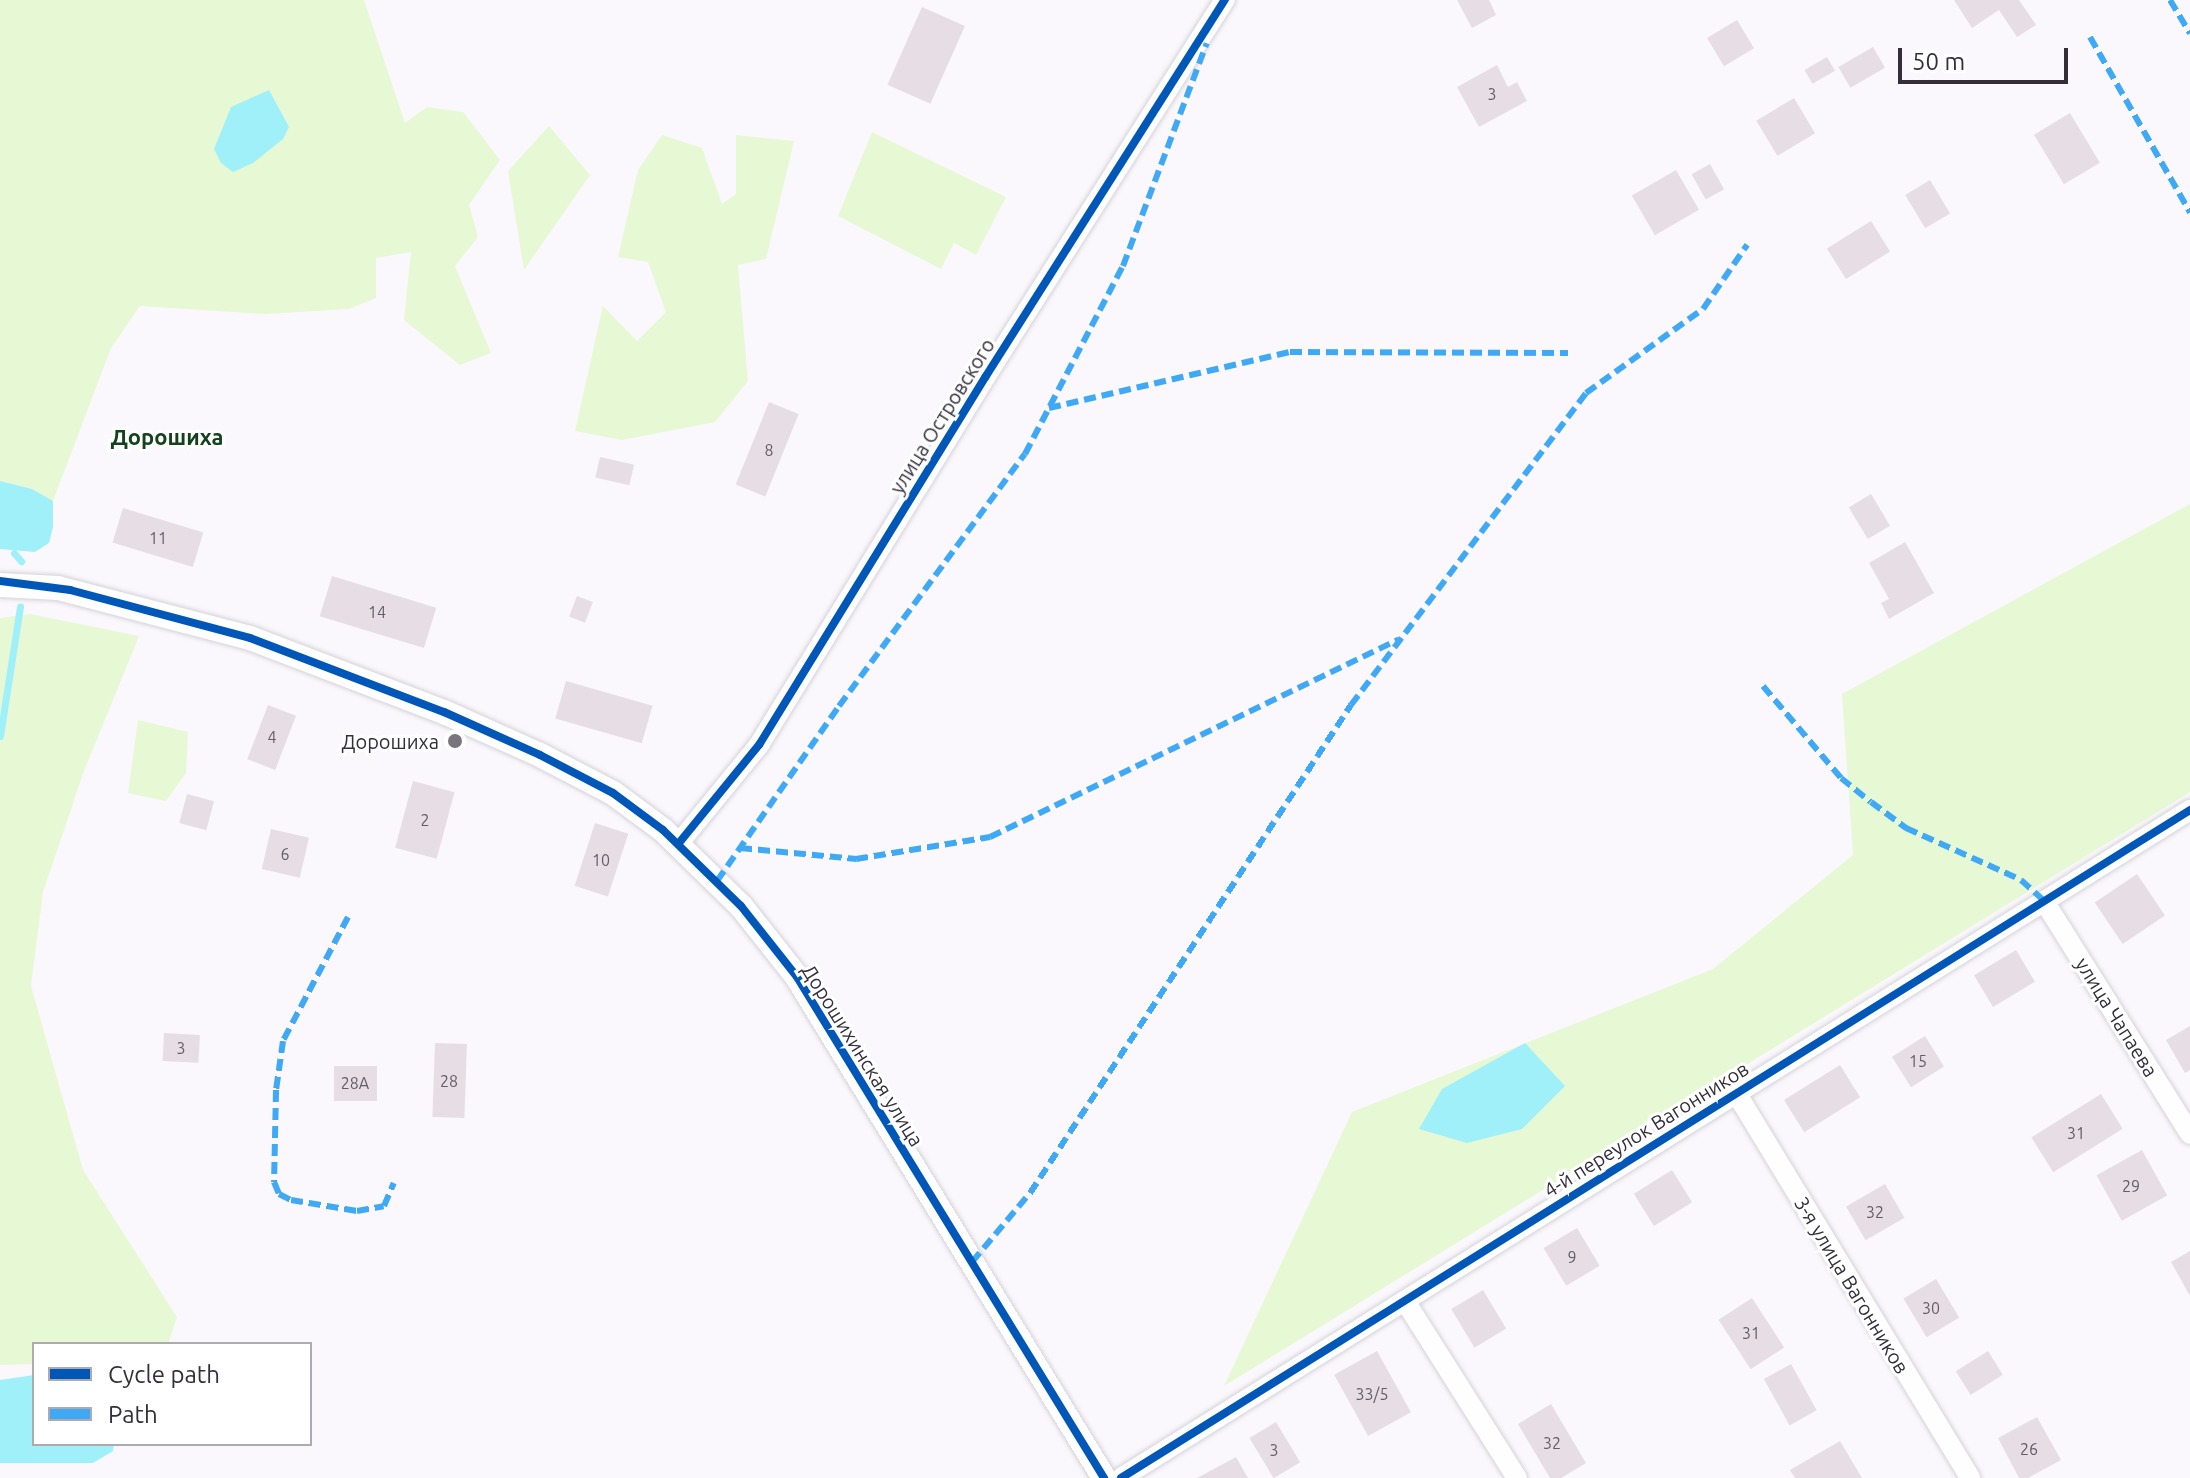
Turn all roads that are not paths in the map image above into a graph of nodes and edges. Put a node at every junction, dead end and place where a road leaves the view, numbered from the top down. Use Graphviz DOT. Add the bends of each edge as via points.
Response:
graph roads {
  1 [pos="1225,0"];
  2 [pos="3,583"];
  3 [pos="2190,810"];
  4 [pos="679,843"];
  5 [pos="2044,901"];
  6 [pos="1735,1091"];
  7 [pos="2190,1134"];
  8 [pos="1405,1301"];
  9 [pos="1104,1478"];
  10 [pos="1121,1478"];
  11 [pos="1517,1478"];
  12 [pos="1970,1478"];
  1 -- 4 [label="street, улица Островского" via="759,745"];
  2 -- 4 [label="street, Дорошихинская улица" via="70,590 250,638 444,712 578,773"];
  3 -- 5 [label="street, 4-й переулок Вагонников"];
  4 -- 9 [label="street, Дорошихинская улица" via="741,906 797,977"];
  5 -- 6 [label="street, 4-й переулок Вагонников"];
  5 -- 7 [label="street, улица Чапаева"];
  6 -- 8 [label="street, 4-й переулок Вагонников"];
  6 -- 12 [label="street, 3-я улица Вагонников"];
  8 -- 10 [label="street, 4-й переулок Вагонников"];
  8 -- 11 [label="street"];
}
